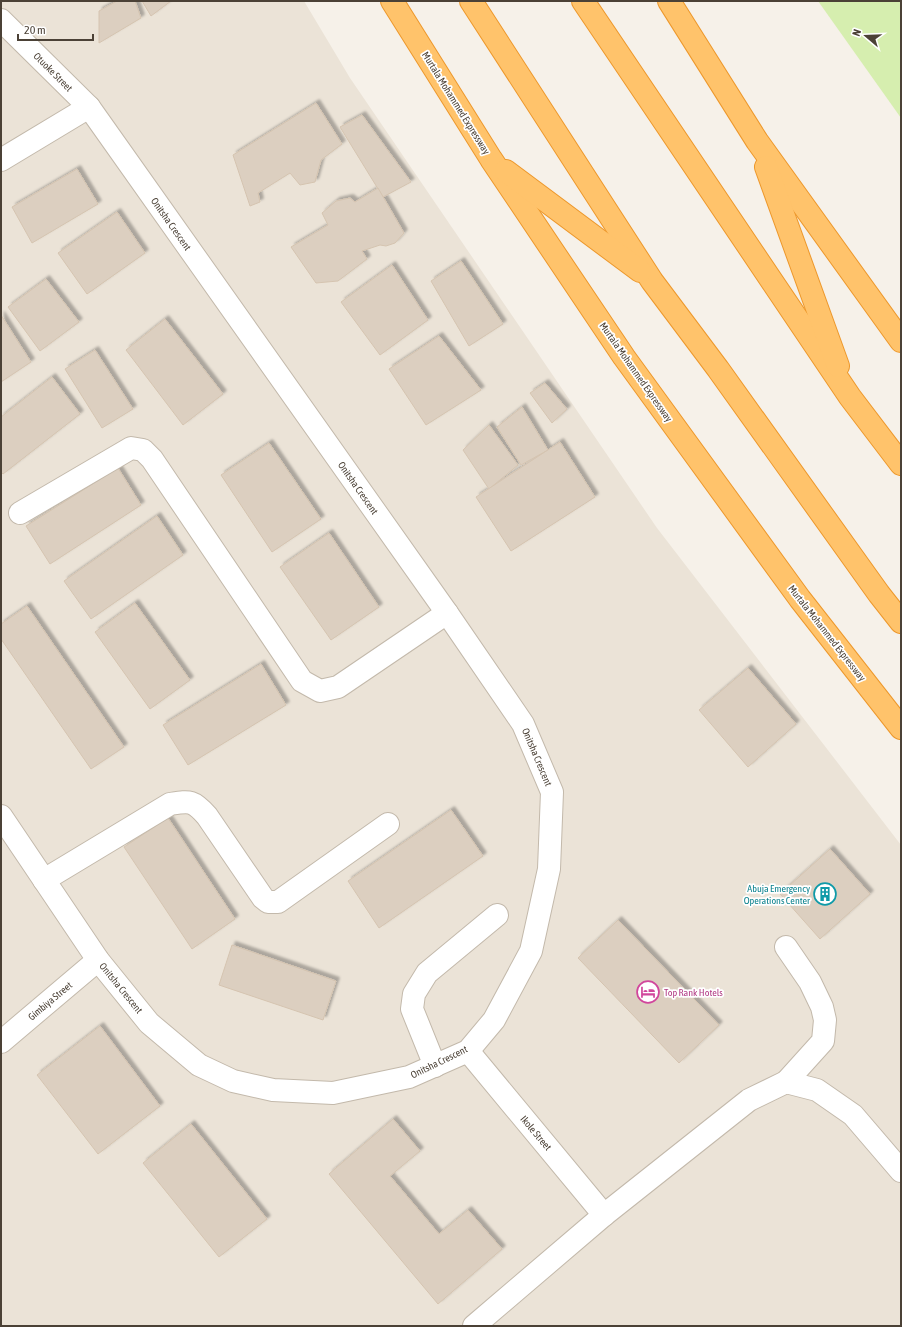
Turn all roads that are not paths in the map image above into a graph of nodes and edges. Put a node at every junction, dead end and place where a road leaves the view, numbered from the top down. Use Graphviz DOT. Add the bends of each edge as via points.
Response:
graph roads {
  1 [pos="392,1"];
  2 [pos="471,1"];
  3 [pos="583,1"];
  4 [pos="669,1"];
  5 [pos="1,20"];
  6 [pos="88,107"];
  7 [pos="757,141"];
  8 [pos="491,159"];
  9 [pos="1,160"];
  10 [pos="652,281"];
  11 [pos="901,341"];
  12 [pos="850,397"];
  13 [pos="901,464"];
  14 [pos="20,514"];
  15 [pos="447,613"];
  16 [pos="901,622"];
  17 [pos="901,728"];
  18 [pos="1,816"];
  19 [pos="388,824"];
  20 [pos="44,880"];
  21 [pos="497,915"];
  22 [pos="786,947"];
  23 [pos="98,960"];
  24 [pos="1,1042"];
  25 [pos="468,1051"];
  26 [pos="435,1066"];
  27 [pos="786,1082"];
  28 [pos="901,1171"];
  29 [pos="604,1215"];
  30 [pos="474,1326"];
  1 -- 8 [label="highway, Murtala Mohammed Expressway"];
  2 -- 10 [label="highway"];
  3 -- 12 [label="highway"];
  4 -- 7 [label="highway"];
  5 -- 6 [label="street, Otuoke Street"];
  6 -- 9 [label="street"];
  6 -- 15 [label="street, Onitsha Crescent"];
  7 -- 11 [label="highway"];
  7 -- 12 [label="highway"];
  8 -- 10 [label="highway"];
  8 -- 17 [label="highway, Murtala Mohammed Expressway" via="624,357 795,592"];
  10 -- 16 [label="highway"];
  12 -- 13 [label="highway"];
  14 -- 15 [label="street" via="130,448 143,450 152,459 302,681 320,691 338,687"];
  15 -- 25 [label="street, Onitsha Crescent" via="523,724 552,792 549,869 531,951 494,1020"];
  18 -- 20 [label="street, Onitsha Crescent"];
  19 -- 20 [label="street" via="278,902 268,902 263,898 207,816 197,805 185,802 170,804"];
  20 -- 23 [label="street, Onitsha Crescent"];
  21 -- 26 [label="street" via="427,973 414,994 412,1009"];
  22 -- 27 [label="street" via="810,982 825,1020 823,1041"];
  23 -- 24 [label="street, Gimbiya Street"];
  23 -- 26 [label="street, Onitsha Crescent" via="149,1023 199,1065 233,1081 273,1090 333,1093 409,1077"];
  25 -- 26 [label="street, Onitsha Crescent"];
  25 -- 29 [label="street, Ikole Street"];
  27 -- 28 [label="street" via="817,1090 853,1115"];
  27 -- 29 [label="street" via="749,1100"];
  29 -- 30 [label="street"];
}
